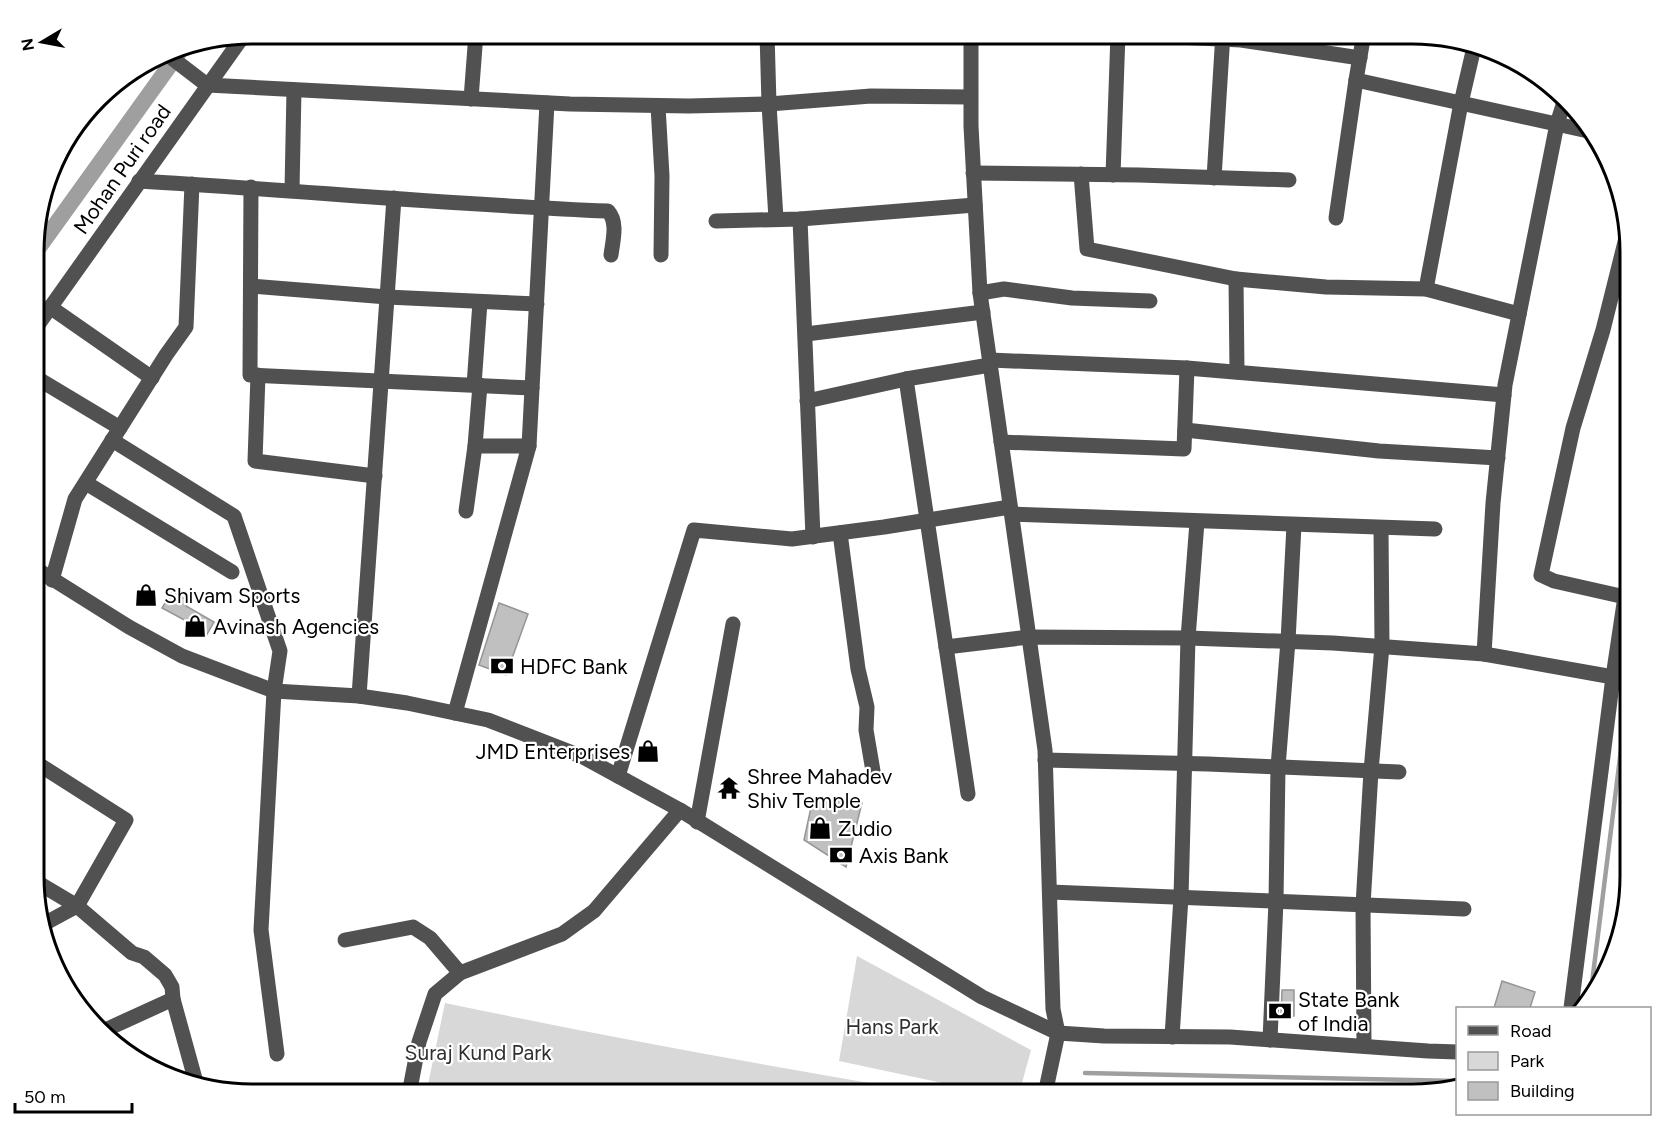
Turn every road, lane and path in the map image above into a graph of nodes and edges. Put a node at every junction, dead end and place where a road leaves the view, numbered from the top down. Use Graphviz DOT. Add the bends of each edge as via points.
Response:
graph roads {
  1 [pos="475,44"];
  2 [pos="767,44"];
  3 [pos="971,44"];
  4 [pos="1118,44"];
  5 [pos="1222,44"];
  6 [pos="1267,44"];
  7 [pos="1362,44"];
  8 [pos="237,45"];
  9 [pos="1473,53"];
  10 [pos="1360,58"];
  11 [pos="174,60"];
  12 [pos="1356,80"];
  13 [pos="207,86"];
  14 [pos="294,90"];
  15 [pos="970,97"];
  16 [pos="471,99"];
  17 [pos="547,103"];
  18 [pos="1461,103"];
  19 [pos="769,104"];
  20 [pos="658,106"];
  21 [pos="1562,108"];
  22 [pos="1557,124"];
  23 [pos="1579,129"];
  24 [pos="973,173"];
  25 [pos="1081,174"];
  26 [pos="1113,175"];
  27 [pos="1214,178"];
  28 [pos="1289,180"];
  29 [pos="140,181"];
  30 [pos="192,184"];
  31 [pos="251,187"];
  32 [pos="292,190"];
  33 [pos="394,198"];
  34 [pos="975,204"];
  35 [pos="542,208"];
  36 [pos="1336,218"];
  37 [pos="776,219"];
  38 [pos="800,219"];
  39 [pos="716,221"];
  40 [pos="611,255"];
  41 [pos="662,255"];
  42 [pos="1619,266"];
  43 [pos="1236,279"];
  44 [pos="251,286"];
  45 [pos="1426,289"];
  46 [pos="980,293"];
  47 [pos="387,297"];
  48 [pos="480,302"];
  49 [pos="1150,302"];
  50 [pos="537,304"];
  51 [pos="50,307"];
  52 [pos="983,312"];
  53 [pos="1519,314"];
  54 [pos="44,316"];
  55 [pos="806,334"];
  56 [pos="990,363"];
  57 [pos="1187,368"];
  58 [pos="1237,372"];
  59 [pos="258,375"];
  60 [pos="152,378"];
  61 [pos="906,379"];
  62 [pos="382,381"];
  63 [pos="44,383"];
  64 [pos="477,385"];
  65 [pos="532,388"];
  66 [pos="1504,395"];
  67 [pos="807,401"];
  68 [pos="1185,430"];
  69 [pos="116,434"];
  70 [pos="1002,442"];
  71 [pos="475,446"];
  72 [pos="529,446"];
  73 [pos="1498,458"];
  74 [pos="375,476"];
  75 [pos="86,483"];
  76 [pos="466,511"];
  77 [pos="1011,511"];
  78 [pos="928,520"];
  79 [pos="1197,522"];
  80 [pos="1294,525"];
  81 [pos="1381,528"];
  82 [pos="1435,529"];
  83 [pos="840,533"];
  84 [pos="813,537"];
  85 [pos="232,572"];
  86 [pos="44,574"];
  87 [pos="52,580"];
  88 [pos="1619,596"];
  89 [pos="733,624"];
  90 [pos="1619,637"];
  91 [pos="1029,638"];
  92 [pos="1188,638"];
  93 [pos="1288,641"];
  94 [pos="1382,646"];
  95 [pos="945,647"];
  96 [pos="1484,654"];
  97 [pos="1613,677"];
  98 [pos="274,691"];
  99 [pos="359,696"];
  100 [pos="456,713"];
  101 [pos="1046,760"];
  102 [pos="1184,763"];
  103 [pos="1278,766"];
  104 [pos="44,768"];
  105 [pos="873,771"];
  106 [pos="1371,771"];
  107 [pos="1399,772"];
  108 [pos="618,776"];
  109 [pos="968,794"];
  110 [pos="680,810"];
  111 [pos="697,822"];
  112 [pos="44,886"];
  113 [pos="1050,892"];
  114 [pos="1181,897"];
  115 [pos="1276,901"];
  116 [pos="1364,905"];
  117 [pos="77,906"];
  118 [pos="1464,909"];
  119 [pos="49,921"];
  120 [pos="345,940"];
  121 [pos="460,973"];
  122 [pos="174,999"];
  123 [pos="1571,1007"];
  124 [pos="110,1028"];
  125 [pos="1058,1033"];
  126 [pos="1172,1037"];
  127 [pos="1270,1040"];
  128 [pos="1364,1046"];
  129 [pos="1456,1052"];
  130 [pos="277,1054"];
  131 [pos="194,1075"];
  132 [pos="411,1083"];
  133 [pos="1047,1084"];
  1 -- 16 [label="street"];
  2 -- 19 [label="street"];
  3 -- 15 [label="street"];
  4 -- 26 [label="street"];
  5 -- 27 [label="street"];
  6 -- 10 [label="street"];
  7 -- 10 [label="street"];
  8 -- 13 [label="street, Mohan Puri road"];
  9 -- 18 [label="street"];
  10 -- 12 [label="street"];
  11 -- 13 [label="street"];
  12 -- 18 [label="street"];
  12 -- 36 [label="street"];
  13 -- 14 [label="street"];
  13 -- 29 [label="street, Mohan Puri road"];
  14 -- 16 [label="street"];
  14 -- 32 [label="street"];
  15 -- 19 [label="street" via="871,96"];
  15 -- 24 [label="street"];
  16 -- 17 [label="street"];
  17 -- 20 [label="street"];
  17 -- 35 [label="street"];
  18 -- 22 [label="street"];
  18 -- 45 [label="street"];
  19 -- 20 [label="street"];
  19 -- 37 [label="street"];
  20 -- 41 [label="street"];
  21 -- 22 [label="street"];
  22 -- 23 [label="street"];
  22 -- 53 [label="street"];
  24 -- 25 [label="street"];
  24 -- 34 [label="street"];
  25 -- 26 [label="street"];
  25 -- 43 [label="street" via="1087,249"];
  26 -- 27 [label="street"];
  27 -- 28 [label="street"];
  29 -- 30 [label="street"];
  29 -- 51 [label="street, Mohan Puri road"];
  30 -- 31 [label="street"];
  30 -- 60 [label="street" via="186,327"];
  31 -- 32 [label="street"];
  31 -- 44 [label="street"];
  32 -- 33 [label="street"];
  33 -- 35 [label="street"];
  33 -- 47 [label="street"];
  34 -- 38 [label="street"];
  34 -- 46 [label="street"];
  35 -- 40 [label="street" via="608,211 614,230"];
  35 -- 50 [label="street"];
  37 -- 38 [label="street"];
  37 -- 39 [label="street"];
  38 -- 55 [label="street"];
  42 -- 88 [label="street" via="1573,428 1541,575"];
  43 -- 45 [label="street"];
  43 -- 58 [label="street"];
  44 -- 47 [label="street"];
  44 -- 59 [label="street" via="250,375"];
  45 -- 53 [label="street"];
  46 -- 49 [label="street" via="1004,289"];
  46 -- 52 [label="street"];
  47 -- 48 [label="street"];
  47 -- 62 [label="street"];
  48 -- 50 [label="street"];
  48 -- 64 [label="street"];
  50 -- 65 [label="street"];
  51 -- 54 [label="street, Mohan Puri road"];
  51 -- 60 [label="street"];
  52 -- 55 [label="street"];
  52 -- 56 [label="street"];
  53 -- 66 [label="street"];
  55 -- 67 [label="street"];
  56 -- 57 [label="street"];
  56 -- 61 [label="street"];
  56 -- 70 [label="street"];
  57 -- 58 [label="street"];
  57 -- 68 [label="street"];
  58 -- 66 [label="street"];
  59 -- 62 [label="street"];
  59 -- 74 [label="street" via="255,461"];
  60 -- 69 [label="street"];
  61 -- 67 [label="street"];
  61 -- 78 [label="street"];
  62 -- 64 [label="street"];
  62 -- 74 [label="street"];
  63 -- 69 [label="street"];
  64 -- 65 [label="street"];
  64 -- 71 [label="street"];
  65 -- 72 [label="street"];
  66 -- 73 [label="street"];
  67 -- 84 [label="street"];
  68 -- 70 [label="street" via="1184,448"];
  68 -- 73 [label="street" via="1379,451"];
  69 -- 75 [label="street"];
  69 -- 98 [label="street" via="234,516 280,651"];
  70 -- 77 [label="street"];
  71 -- 72 [label="street"];
  71 -- 76 [label="street"];
  72 -- 100 [label="street"];
  73 -- 96 [label="street"];
  74 -- 99 [label="street"];
  75 -- 85 [label="street"];
  75 -- 87 [label="street" via="75,499"];
  77 -- 78 [label="street"];
  77 -- 79 [label="street"];
  77 -- 91 [label="street"];
  78 -- 83 [label="street"];
  78 -- 95 [label="street"];
  79 -- 80 [label="street"];
  79 -- 92 [label="street"];
  80 -- 81 [label="street"];
  80 -- 93 [label="street"];
  81 -- 82 [label="street"];
  81 -- 94 [label="street"];
  83 -- 84 [label="street"];
  83 -- 105 [label="street"];
  84 -- 108 [label="street" via="792,539 694,530"];
  86 -- 87 [label="street"];
  87 -- 98 [label="street" via="182,656"];
  89 -- 111 [label="street"];
  90 -- 97 [label="street"];
  91 -- 92 [label="street"];
  91 -- 95 [label="street"];
  91 -- 101 [label="street"];
  92 -- 93 [label="street"];
  92 -- 102 [label="street"];
  93 -- 94 [label="street"];
  93 -- 103 [label="street"];
  94 -- 96 [label="street"];
  94 -- 106 [label="street"];
  95 -- 109 [label="street"];
  96 -- 97 [label="street"];
  97 -- 123 [label="street"];
  98 -- 99 [label="street"];
  98 -- 130 [label="street" via="261,930"];
  99 -- 100 [label="street"];
  100 -- 108 [label="street" via="499,724 583,757"];
  101 -- 102 [label="street"];
  101 -- 113 [label="street"];
  102 -- 103 [label="street"];
  102 -- 114 [label="street"];
  103 -- 106 [label="street"];
  103 -- 115 [label="street"];
  104 -- 117 [label="street" via="126,820"];
  106 -- 107 [label="street"];
  106 -- 116 [label="street"];
  108 -- 110 [label="street"];
  110 -- 111 [label="street"];
  110 -- 121 [label="street" via="594,910 562,934"];
  111 -- 125 [label="street" via="982,997"];
  112 -- 117 [label="street"];
  113 -- 114 [label="street"];
  113 -- 125 [label="street" via="1053,1009"];
  114 -- 115 [label="street"];
  114 -- 126 [label="street"];
  115 -- 116 [label="street"];
  115 -- 127 [label="street"];
  116 -- 118 [label="street"];
  116 -- 128 [label="street"];
  117 -- 119 [label="street"];
  117 -- 122 [label="street" via="132,953 144,957 165,975"];
  120 -- 121 [label="street" via="413,927 430,938"];
  121 -- 132 [label="street" via="435,994 419,1042"];
  122 -- 124 [label="street"];
  122 -- 131 [label="street"];
  125 -- 126 [label="street"];
  125 -- 133 [label="street"];
  126 -- 127 [label="street"];
  127 -- 128 [label="street"];
  128 -- 129 [label="street"];
}
